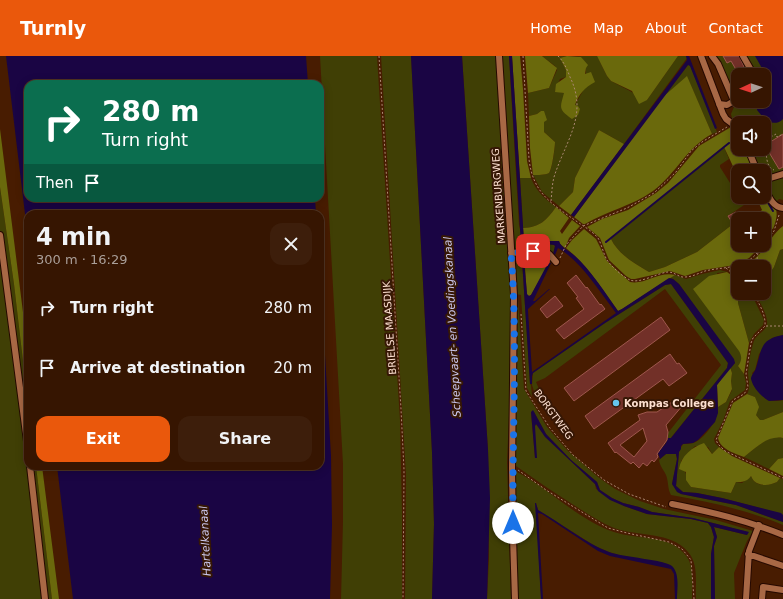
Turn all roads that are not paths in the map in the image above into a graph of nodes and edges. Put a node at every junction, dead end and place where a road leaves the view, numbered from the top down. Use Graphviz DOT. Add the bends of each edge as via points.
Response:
graph roads {
  1 [pos="499,56"];
  2 [pos="700,56"];
  3 [pos="712,56"];
  4 [pos="743,56"];
  5 [pos="750,68"];
  6 [pos="731,94"];
  7 [pos="731,103"];
  8 [pos="720,104"];
  9 [pos="731,123"];
  10 [pos="771,200"];
  11 [pos="781,208"];
  12 [pos="0,235"];
  13 [pos="511,253"];
  14 [pos="556,262"];
  15 [pos="24,418"];
  16 [pos="30,470"];
  17 [pos="672,507"];
  18 [pos="759,526"];
  19 [pos="783,535"];
  20 [pos="748,554"];
  21 [pos="783,566"];
  22 [pos="783,590"];
  23 [pos="45,599"];
  24 [pos="515,599"];
  25 [pos="746,599"];
  26 [pos="762,599"];
  1 -- 13 [label="street, MARKENBURGWEG"];
  2 -- 8 [label="street"];
  3 -- 6 [label="street"];
  4 -- 5 [label="street"];
  7 -- 8 [label="street"];
  8 -- 9 [label="street" via="726,119"];
  10 -- 11 [label="street"];
  12 -- 15 [label="street"];
  13 -- 14 [label="street" via="542,251"];
  13 -- 24 [label="street, MARKENBURGWEG" via="514,295 512,468"];
  16 -- 23 [label="street"];
  17 -- 18 [label="street" via="710,512"];
  18 -- 19 [label="street"];
  18 -- 20 [label="street"];
  20 -- 21 [label="street"];
  20 -- 25 [label="street"];
  22 -- 26 [label="street" via="763,587"];
}
